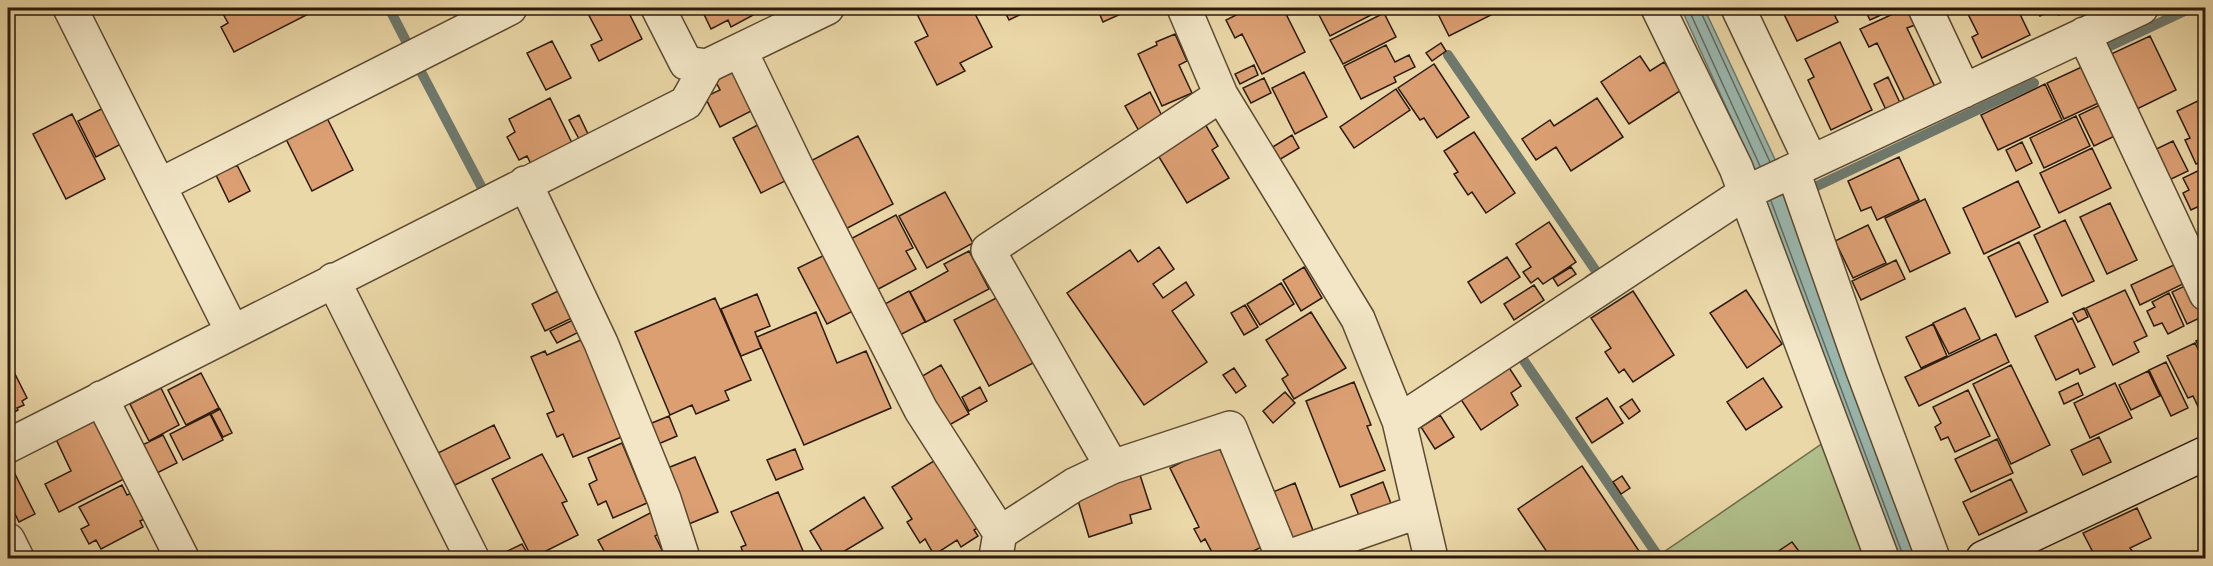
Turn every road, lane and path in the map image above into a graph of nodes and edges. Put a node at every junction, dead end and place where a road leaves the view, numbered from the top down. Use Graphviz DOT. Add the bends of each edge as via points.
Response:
graph roads {
  1 [pos="70,8"];
  2 [pos="510,8"];
  3 [pos="658,8"];
  4 [pos="827,8"];
  5 [pos="1658,8"];
  6 [pos="1738,8"];
  7 [pos="1925,8"];
  8 [pos="1190,10"];
  9 [pos="2127,10"];
  10 [pos="787,16"];
  11 [pos="2084,34"];
  12 [pos="740,50"];
  13 [pos="707,66"];
  14 [pos="1964,91"];
  15 [pos="1221,95"];
  16 [pos="1798,168"];
  17 [pos="525,183"];
  18 [pos="160,185"];
  19 [pos="1750,191"];
  20 [pos="333,280"];
  21 [pos="2205,294"];
  22 [pos="232,331"];
  23 [pos="102,398"];
  24 [pos="1399,421"];
  25 [pos="8,446"];
  26 [pos="2205,453"];
  27 [pos="1112,467"];
  28 [pos="1420,511"];
  29 [pos="8,540"];
  30 [pos="996,551"];
  31 [pos="17,558"];
  32 [pos="182,558"];
  33 [pos="472,558"];
  34 [pos="683,558"];
  35 [pos="1284,558"];
  36 [pos="1431,558"];
  37 [pos="1882,558"];
  38 [pos="1933,558"];
  39 [pos="1983,558"];
  1 -- 18 [label="street"];
  2 -- 18 [label="street"];
  3 -- 13 [label="street" via="686,63"];
  4 -- 10 [label="street"];
  5 -- 19 [label="street"];
  6 -- 16 [label="street"];
  7 -- 14 [label="street"];
  8 -- 15 [label="street"];
  9 -- 11 [label="street"];
  10 -- 12 [label="street"];
  11 -- 14 [label="street"];
  11 -- 21 [label="street"];
  12 -- 13 [label="street"];
  12 -- 30 [label="street"];
  13 -- 17 [label="street" via="686,103"];
  14 -- 16 [label="street"];
  15 -- 24 [label="street" via="1358,320"];
  15 -- 27 [label="street" via="988,250"];
  16 -- 19 [label="street"];
  16 -- 38 [label="street" via="1862,368"];
  17 -- 20 [label="street"];
  17 -- 34 [label="street" via="601,343 664,499"];
  18 -- 22 [label="street"];
  19 -- 24 [label="street"];
  19 -- 37 [label="street"];
  20 -- 22 [label="street"];
  20 -- 33 [label="street"];
  22 -- 23 [label="street"];
  23 -- 25 [label="street"];
  23 -- 32 [label="street"];
  24 -- 28 [label="street"];
  26 -- 39 [label="street"];
  27 -- 30 [label="street" via="1074,484"];
  27 -- 35 [label="street" via="1230,428"];
  28 -- 35 [label="street"];
  28 -- 36 [label="street"];
  29 -- 31 [label="street"];
}
